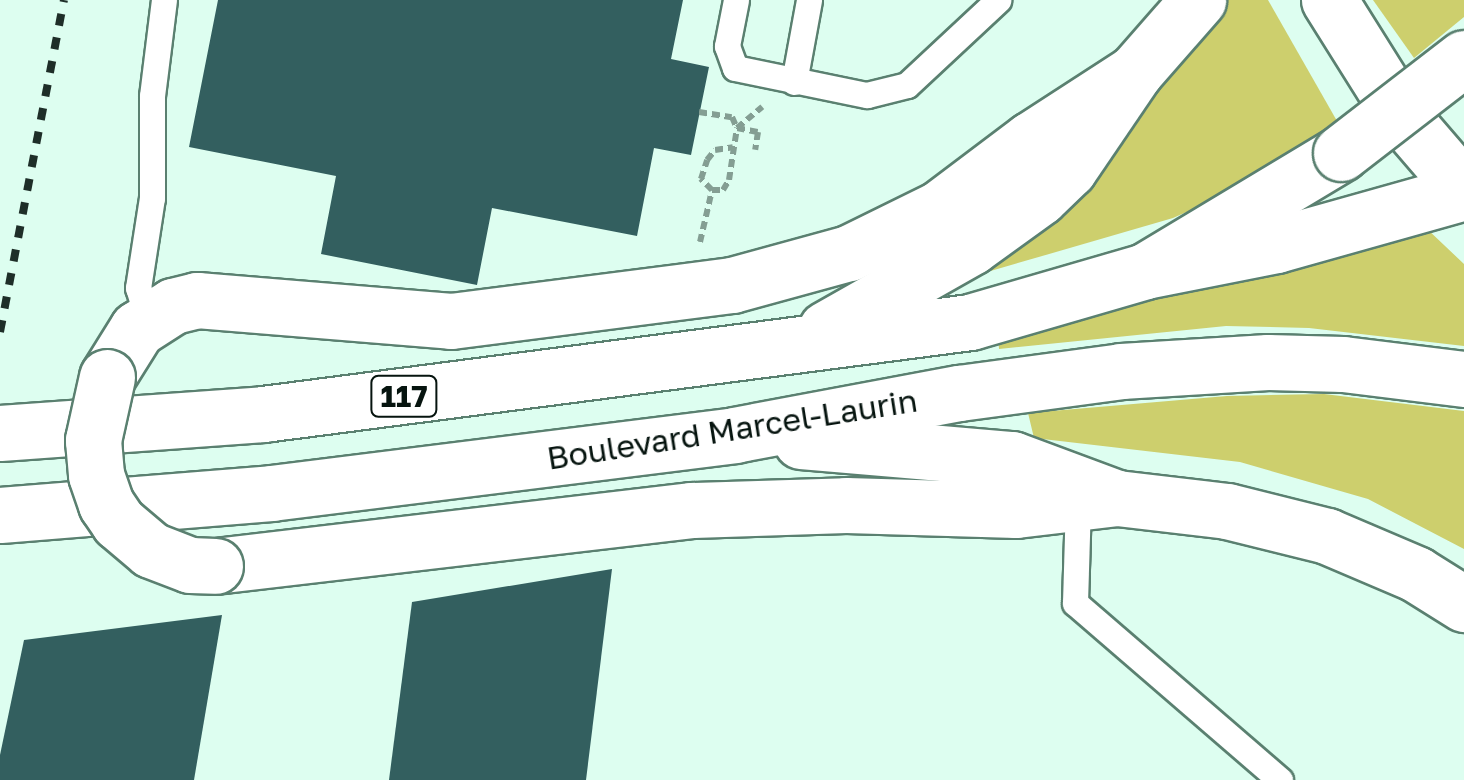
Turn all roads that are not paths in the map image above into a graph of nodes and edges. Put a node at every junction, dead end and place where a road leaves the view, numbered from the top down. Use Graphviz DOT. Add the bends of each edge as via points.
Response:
graph roads {
  1 [pos="164,0"];
  2 [pos="736,0"];
  3 [pos="809,0"];
  4 [pos="998,0"];
  5 [pos="1198,0"];
  6 [pos="1328,0"];
  7 [pos="1464,58"];
  8 [pos="1135,72"];
  9 [pos="794,82"];
  10 [pos="1464,190"];
  11 [pos="1145,271"];
  12 [pos="148,320"];
  13 [pos="806,341"];
  14 [pos="1464,379"];
  15 [pos="0,433"];
  16 [pos="734,435"];
  17 [pos="1098,500"];
  18 [pos="0,515"];
  19 [pos="1464,604"];
  20 [pos="1280,780"];
  1 -- 12 [label="lane" via="152,96 152,198 138,288"];
  2 -- 9 [label="lane" via="727,46 735,68"];
  3 -- 9 [label="lane"];
  4 -- 9 [label="lane" via="907,85 866,95"];
  5 -- 8 [label="main road"];
  6 -- 10 [label="main road" via="1403,118"];
  7 -- 11 [label="main road, bridge" via="1340,153"];
  8 -- 12 [label="main road" via="940,208 850,253 768,278 451,321 197,300"];
  8 -- 13 [label="main road" via="1069,169 1009,222"];
  10 -- 11 [label="main road" via="1276,245"];
  11 -- 13 [label="main road" via="970,322"];
  12 -- 17 [label="main road, bridge" via="107,377 92,440 96,475 118,522 151,550 190,565 692,510 1016,510"];
  13 -- 15 [label="main road, 117" via="263,414"];
  14 -- 16 [label="main road, Boulevard Marcel-Laurin" via="1268,362 1121,371"];
  16 -- 17 [label="main road" via="1012,460"];
  16 -- 18 [label="main road, Boulevard Marcel-Laurin" via="271,493"];
  17 -- 19 [label="main road" via="1227,511 1328,536 1416,574"];
  17 -- 20 [label="lane" via="1076,603"];
}
